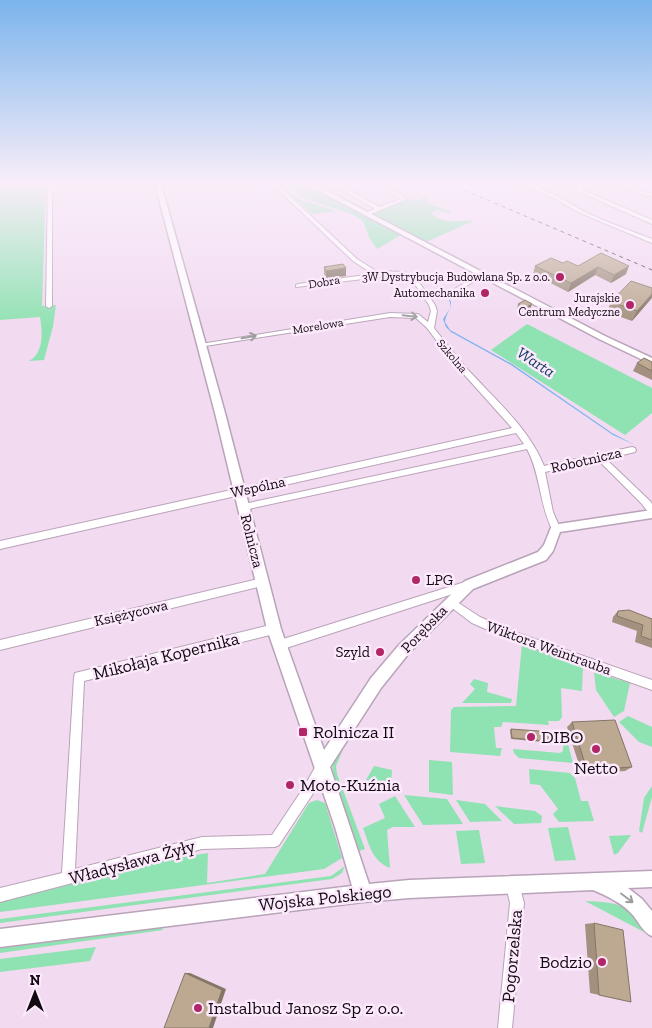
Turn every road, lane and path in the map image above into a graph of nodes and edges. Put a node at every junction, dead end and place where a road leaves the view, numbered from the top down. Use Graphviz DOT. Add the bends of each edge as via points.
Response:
graph roads {
  1 [pos="50,232"];
  2 [pos="171,232"];
  3 [pos="325,232"];
  4 [pos="400,232"];
  5 [pos="630,232"];
  6 [pos="652,241"];
  7 [pos="380,274"];
  8 [pos="481,274"];
  9 [pos="298,286"];
  10 [pos="451,293"];
  11 [pos="49,306"];
  12 [pos="430,329"];
  13 [pos="201,346"];
  14 [pos="650,360"];
  15 [pos="517,430"];
  16 [pos="529,446"];
  17 [pos="632,450"];
  18 [pos="599,457"];
  19 [pos="541,470"];
  20 [pos="240,491"];
  21 [pos="244,507"];
  22 [pos="652,512"];
  23 [pos="556,528"];
  24 [pos="0,545"];
  25 [pos="262,582"];
  26 [pos="469,585"];
  27 [pos="451,602"];
  28 [pos="274,629"];
  29 [pos="0,644"];
  30 [pos="280,645"];
  31 [pos="652,685"];
  32 [pos="322,766"];
  33 [pos="265,842"];
  34 [pos="68,878"];
  35 [pos="652,879"];
  36 [pos="593,882"];
  37 [pos="513,885"];
  38 [pos="363,893"];
  39 [pos="0,895"];
  40 [pos="652,927"];
  41 [pos="0,938"];
  42 [pos="505,1028"];
  1 -- 11 [label="street"];
  2 -- 13 [label="street, Rolnicza"];
  3 -- 7 [label="street, Szkolna" via="355,260"];
  4 -- 8 [label="street"];
  5 -- 6 [label="street"];
  7 -- 9 [label="street, Dobra"];
  7 -- 12 [label="street, Szkolna" via="404,274 416,282 432,305 434,312"];
  8 -- 10 [label="street"];
  8 -- 14 [label="street"];
  13 -- 12 [label="street, Morelowa, one-way" via="390,315 418,316"];
  12 -- 15 [label="street, Szkolna"];
  13 -- 20 [label="street, Rolnicza"];
  15 -- 16 [label="street, Szkolna"];
  15 -- 20 [label="street, Wspólna"];
  16 -- 19 [label="street, Szkolna"];
  16 -- 21 [label="street"];
  17 -- 18 [label="street, Robotnicza"];
  18 -- 19 [label="street, Robotnicza"];
  18 -- 22 [label="street" via="645,500"];
  19 -- 23 [label="street, Szkolna" via="548,513"];
  20 -- 21 [label="street, Rolnicza"];
  20 -- 24 [label="street, Wspólna"];
  21 -- 25 [label="street, Rolnicza"];
  22 -- 23 [label="street"];
  23 -- 26 [label="street, Porębska" via="549,548 542,556"];
  25 -- 28 [label="street, Rolnicza"];
  25 -- 29 [label="street, Księżycowa"];
  26 -- 27 [label="street, Porębska"];
  26 -- 30 [label="street"];
  27 -- 31 [label="street, Wiktora Weintrauba" via="476,620 510,635"];
  27 -- 32 [label="street, Porębska" via="404,649 376,683"];
  28 -- 30 [label="street, Rolnicza"];
  28 -- 34 [label="street, Mikołaja Kopernika" via="79,677"];
  30 -- 32 [label="street, Rolnicza"];
  32 -- 33 [label="street, Porębska" via="275,841"];
  32 -- 38 [label="street, Rolnicza"];
  33 -- 34 [label="street, Władysława Żyły" via="202,843"];
  34 -- 39 [label="street, Władysława Żyły"];
  35 -- 36 [label="street, Wojska Polskiego"];
  36 -- 37 [label="street, Wojska Polskiego"];
  36 -- 40 [label="street, one-way" via="625,896"];
  37 -- 38 [label="street, Wojska Polskiego"];
  37 -- 42 [label="street, Pogorzelska" via="517,903"];
  38 -- 41 [label="street, Wojska Polskiego"];
}
